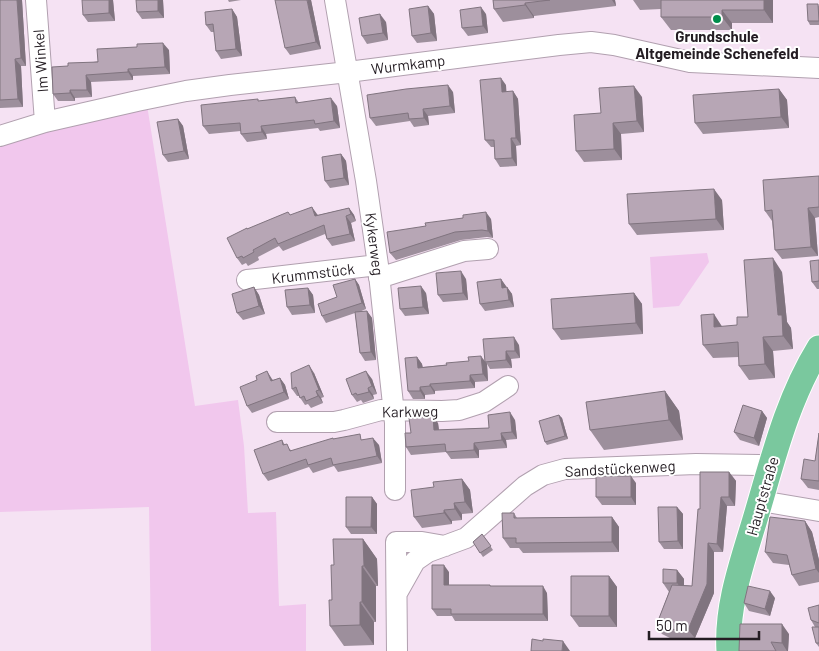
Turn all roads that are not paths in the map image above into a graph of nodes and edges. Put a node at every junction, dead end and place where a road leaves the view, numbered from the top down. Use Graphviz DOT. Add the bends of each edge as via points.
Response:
graph roads {
  1 [pos="36,0"];
  2 [pos="335,0"];
  3 [pos="819,68"];
  4 [pos="348,72"];
  5 [pos="44,122"];
  6 [pos="0,136"];
  7 [pos="488,249"];
  8 [pos="379,271"];
  9 [pos="247,280"];
  10 [pos="819,348"];
  11 [pos="508,386"];
  12 [pos="394,410"];
  13 [pos="277,422"];
  14 [pos="770,468"];
  15 [pos="395,490"];
  16 [pos="761,501"];
  17 [pos="819,511"];
  18 [pos="446,546"];
  19 [pos="397,594"];
  20 [pos="397,651"];
  21 [pos="729,651"];
  1 -- 5 [label="street, Im Winkel"];
  2 -- 4 [label="street, Kykerweg"];
  3 -- 4 [label="street, Wurmkamp" via="690,62 591,42"];
  4 -- 5 [label="street, Wurmkamp" via="186,91"];
  4 -- 8 [label="street, Kykerweg"];
  5 -- 6 [label="street, Wurmkamp"];
  7 -- 8 [label="street, Krummstück" via="464,251"];
  8 -- 9 [label="street, Krummstück"];
  8 -- 12 [label="street, Kykerweg"];
  10 -- 14 [label="main road, Hauptstraße" via="785,419"];
  11 -- 12 [label="street, Karkweg" via="484,402 459,410"];
  12 -- 13 [label="street, Karkweg" via="381,410 334,422"];
  12 -- 15 [label="street, Kykerweg"];
  14 -- 16 [label="main road, Hauptstraße"];
  14 -- 18 [label="street, Sandstückenweg" via="696,464 565,469 531,482 466,538"];
  16 -- 17 [label="street"];
  16 -- 21 [label="main road, Hauptstraße" via="736,582 728,628"];
  18 -- 19 [label="street, Sandstückenweg" via="428,552 415,562"];
  18 -- 19 [label="street" via="396,542"];
  19 -- 20 [label="street"];
}
